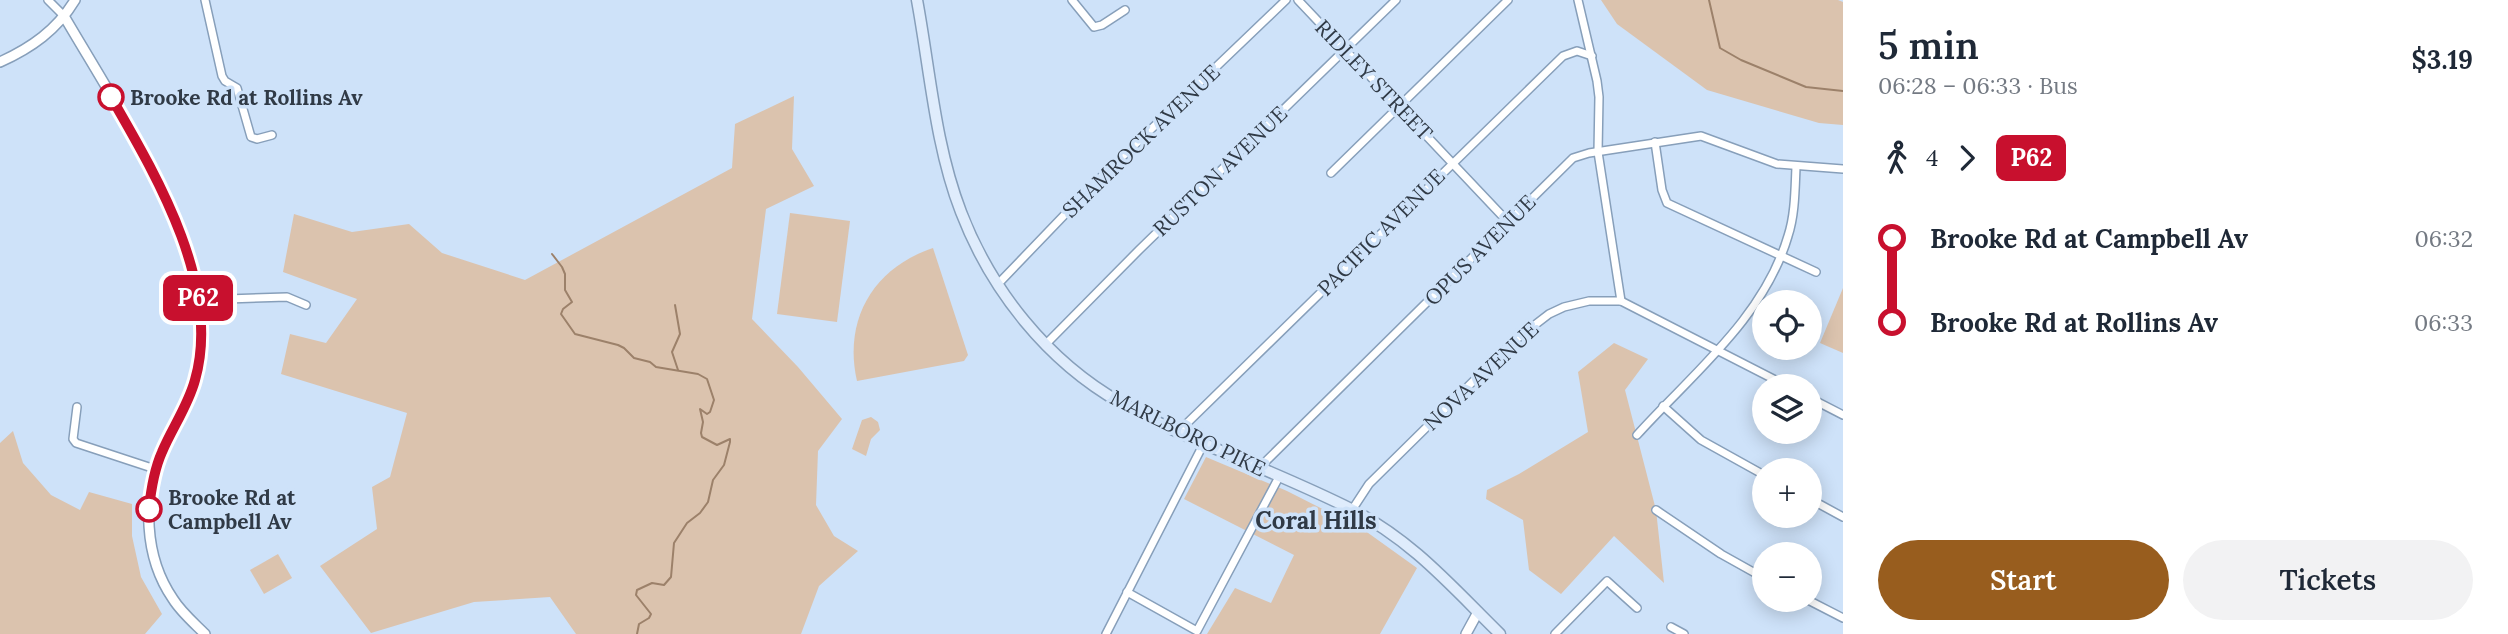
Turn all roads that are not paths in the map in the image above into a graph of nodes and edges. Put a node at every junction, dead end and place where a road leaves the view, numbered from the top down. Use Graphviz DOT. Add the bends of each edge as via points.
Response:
graph roads {
  1 [pos="48,0"];
  2 [pos="75,0"];
  3 [pos="205,0"];
  4 [pos="1072,0"];
  5 [pos="1286,0"];
  6 [pos="1298,0"];
  7 [pos="1396,0"];
  8 [pos="1508,0"];
  9 [pos="1577,0"];
  10 [pos="920,1"];
  11 [pos="1125,10"];
  12 [pos="64,16"];
  13 [pos="1345,50"];
  14 [pos="1592,56"];
  15 [pos="0,62"];
  16 [pos="1399,106"];
  17 [pos="272,135"];
  18 [pos="1654,142"];
  19 [pos="1598,152"];
  20 [pos="1452,162"];
  21 [pos="1796,167"];
  22 [pos="1843,169"];
  23 [pos="1331,173"];
  24 [pos="1508,222"];
  25 [pos="1780,257"];
  26 [pos="1816,272"];
  27 [pos="998,284"];
  28 [pos="198,300"];
  29 [pos="1621,300"];
  30 [pos="306,305"];
  31 [pos="1046,344"];
  32 [pos="1717,350"];
  33 [pos="1763,374"];
  34 [pos="1822,404"];
  35 [pos="1663,406"];
  36 [pos="77,407"];
  37 [pos="1843,415"];
  38 [pos="1178,432"];
  39 [pos="1637,435"];
  40 [pos="1204,443"];
  41 [pos="1259,468"];
  42 [pos="1752,468"];
  43 [pos="155,469"];
  44 [pos="1279,477"];
  45 [pos="1822,506"];
  46 [pos="1352,510"];
  47 [pos="1656,510"];
  48 [pos="1843,517"];
  49 [pos="1752,571"];
  50 [pos="1127,592"];
  51 [pos="1822,607"];
  52 [pos="1637,608"];
  53 [pos="1478,612"];
  54 [pos="1843,618"];
  55 [pos="1671,627"];
  56 [pos="205,634"];
  57 [pos="1106,634"];
  58 [pos="1466,634"];
  59 [pos="1500,634"];
  60 [pos="1555,634"];
  61 [pos="1684,634"];
  1 -- 12 [label="street"];
  2 -- 12 [label="street"];
  3 -- 17 [label="street" via="222,76 238,89 251,137"];
  4 -- 11 [label="street" via="1094,27"];
  5 -- 27 [label="street, SHAMROCK AVENUE" via="1098,180"];
  6 -- 13 [label="street, RIDLEY STREET"];
  7 -- 13 [label="street, RUSTON AVENUE"];
  8 -- 16 [label="street"];
  9 -- 14 [label="street"];
  10 -- 27 [label="main road, MARLBORO PIKE" via="950,178 969,231"];
  12 -- 15 [label="street" via="34,45"];
  12 -- 28 [label="street" via="159,184 180,234"];
  13 -- 16 [label="street, RIDLEY STREET"];
  13 -- 31 [label="street, RUSTON AVENUE"];
  14 -- 19 [label="street" via="1599,97"];
  14 -- 20 [label="street, PACIFIC AVENUE" via="1577,51 1563,56"];
  16 -- 20 [label="street, RIDLEY STREET"];
  16 -- 23 [label="street"];
  18 -- 19 [label="street, OPUS AVENUE"];
  18 -- 21 [label="street, OPUS AVENUE" via="1706,137 1768,162"];
  18 -- 25 [label="street" via="1667,203"];
  19 -- 24 [label="street, OPUS AVENUE" via="1569,161"];
  19 -- 29 [label="street"];
  20 -- 24 [label="street, RIDLEY STREET"];
  20 -- 38 [label="street, PACIFIC AVENUE"];
  21 -- 22 [label="street, OPUS AVENUE"];
  21 -- 25 [label="street" via="1792,218"];
  24 -- 41 [label="street, OPUS AVENUE"];
  25 -- 26 [label="street"];
  25 -- 32 [label="street" via="1757,304"];
  27 -- 31 [label="main road, MARLBORO PIKE"];
  28 -- 30 [label="street" via="286,297"];
  28 -- 43 [label="street" via="201,334 195,381"];
  29 -- 32 [label="street, NOVA AVENUE"];
  29 -- 46 [label="street, NOVA AVENUE" via="1589,300 1564,307 1530,328 1376,477"];
  31 -- 38 [label="main road, MARLBORO PIKE" via="1106,394"];
  32 -- 33 [label="street, NOVA AVENUE"];
  32 -- 35 [label="street"];
  34 -- 37 [label="street"];
  35 -- 39 [label="street"];
  35 -- 42 [label="street" via="1700,440"];
  36 -- 43 [label="street" via="76,443"];
  38 -- 40 [label="main road, MARLBORO PIKE"];
  40 -- 41 [label="main road, MARLBORO PIKE"];
  40 -- 50 [label="street"];
  41 -- 44 [label="main road, MARLBORO PIKE"];
  43 -- 56 [label="street" via="149,511 153,555 173,600"];
  44 -- 46 [label="main road, MARLBORO PIKE"];
  44 -- 50 [label="street" via="1197,631"];
  45 -- 48 [label="street"];
  46 -- 53 [label="main road, MARLBORO PIKE" via="1429,561"];
  47 -- 49 [label="street"];
  50 -- 57 [label="street"];
  51 -- 54 [label="street"];
  52 -- 60 [label="street" via="1608,581"];
  53 -- 58 [label="street"];
  53 -- 59 [label="main road, MARLBORO PIKE"];
  55 -- 61 [label="street"];
}
